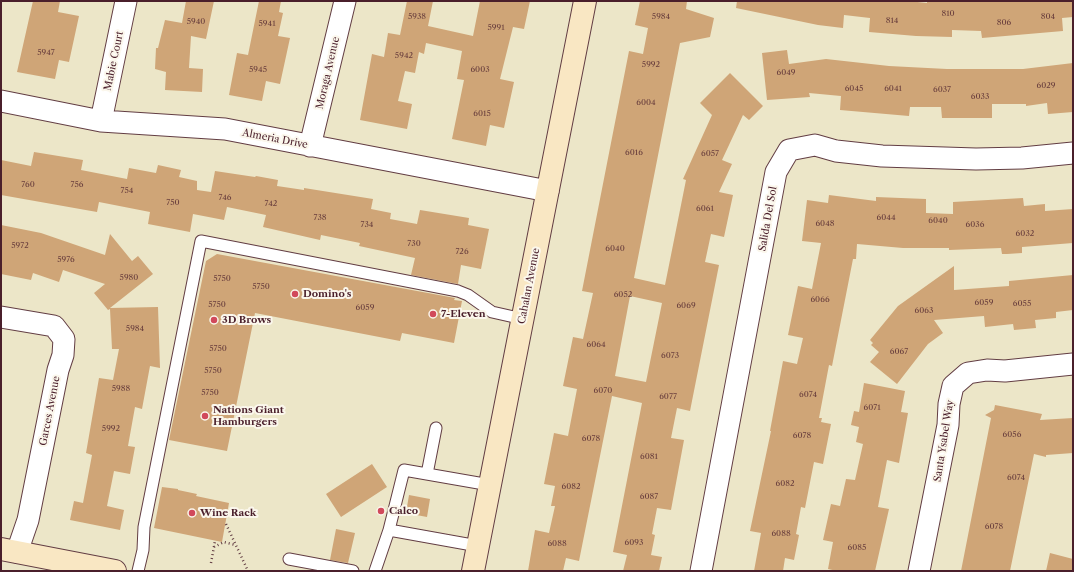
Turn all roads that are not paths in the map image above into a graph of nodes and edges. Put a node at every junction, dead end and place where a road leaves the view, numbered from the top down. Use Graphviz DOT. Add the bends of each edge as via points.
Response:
graph roads {
  1 [pos="126,1"];
  2 [pos="345,1"];
  3 [pos="585,1"];
  4 [pos="1,101"];
  5 [pos="101,121"];
  6 [pos="310,146"];
  7 [pos="1073,153"];
  8 [pos="548,191"];
  9 [pos="1,317"];
  10 [pos="523,319"];
  11 [pos="1073,364"];
  12 [pos="436,428"];
  13 [pos="426,474"];
  14 [pos="490,485"];
  15 [pos="389,530"];
  16 [pos="9,550"];
  17 [pos="289,559"];
  18 [pos="477,562"];
  19 [pos="1,566"];
  20 [pos="115,571"];
  21 [pos="138,571"];
  22 [pos="353,571"];
  23 [pos="375,571"];
  24 [pos="455,571"];
  25 [pos="701,571"];
  26 [pos="919,571"];
  1 -- 5 [label="street, Mabie Court"];
  2 -- 6 [label="street, Moraga Avenue"];
  3 -- 8 [label="street, Cahalan Avenue"];
  4 -- 5 [label="street, Almeria Drive"];
  5 -- 6 [label="street, Almeria Drive" via="225,129"];
  6 -- 8 [label="street, Almeria Drive"];
  7 -- 25 [label="street, Salida Del Sol" via="976,159 882,156 836,151 815,145 789,150 776,172"];
  8 -- 10 [label="street, Cahalan Avenue"];
  9 -- 16 [label="street, Garces Avenue" via="54,326 64,339 63,355 28,520"];
  10 -- 14 [label="street, Cahalan Avenue"];
  10 -- 21 [label="lane" via="492,312 458,291 201,241 144,527 143,550"];
  11 -- 26 [label="street, Santa Ysabel Way" via="968,373 953,386 948,425"];
  12 -- 13 [label="lane"];
  13 -- 14 [label="lane"];
  13 -- 15 [label="lane" via="404,470"];
  14 -- 18 [label="street, Cahalan Avenue"];
  15 -- 18 [label="lane"];
  15 -- 23 [label="lane"];
  16 -- 19 [label="street" via="9,563"];
  16 -- 20 [label="street"];
  17 -- 22 [label="lane"];
  18 -- 24 [label="street"];
}
